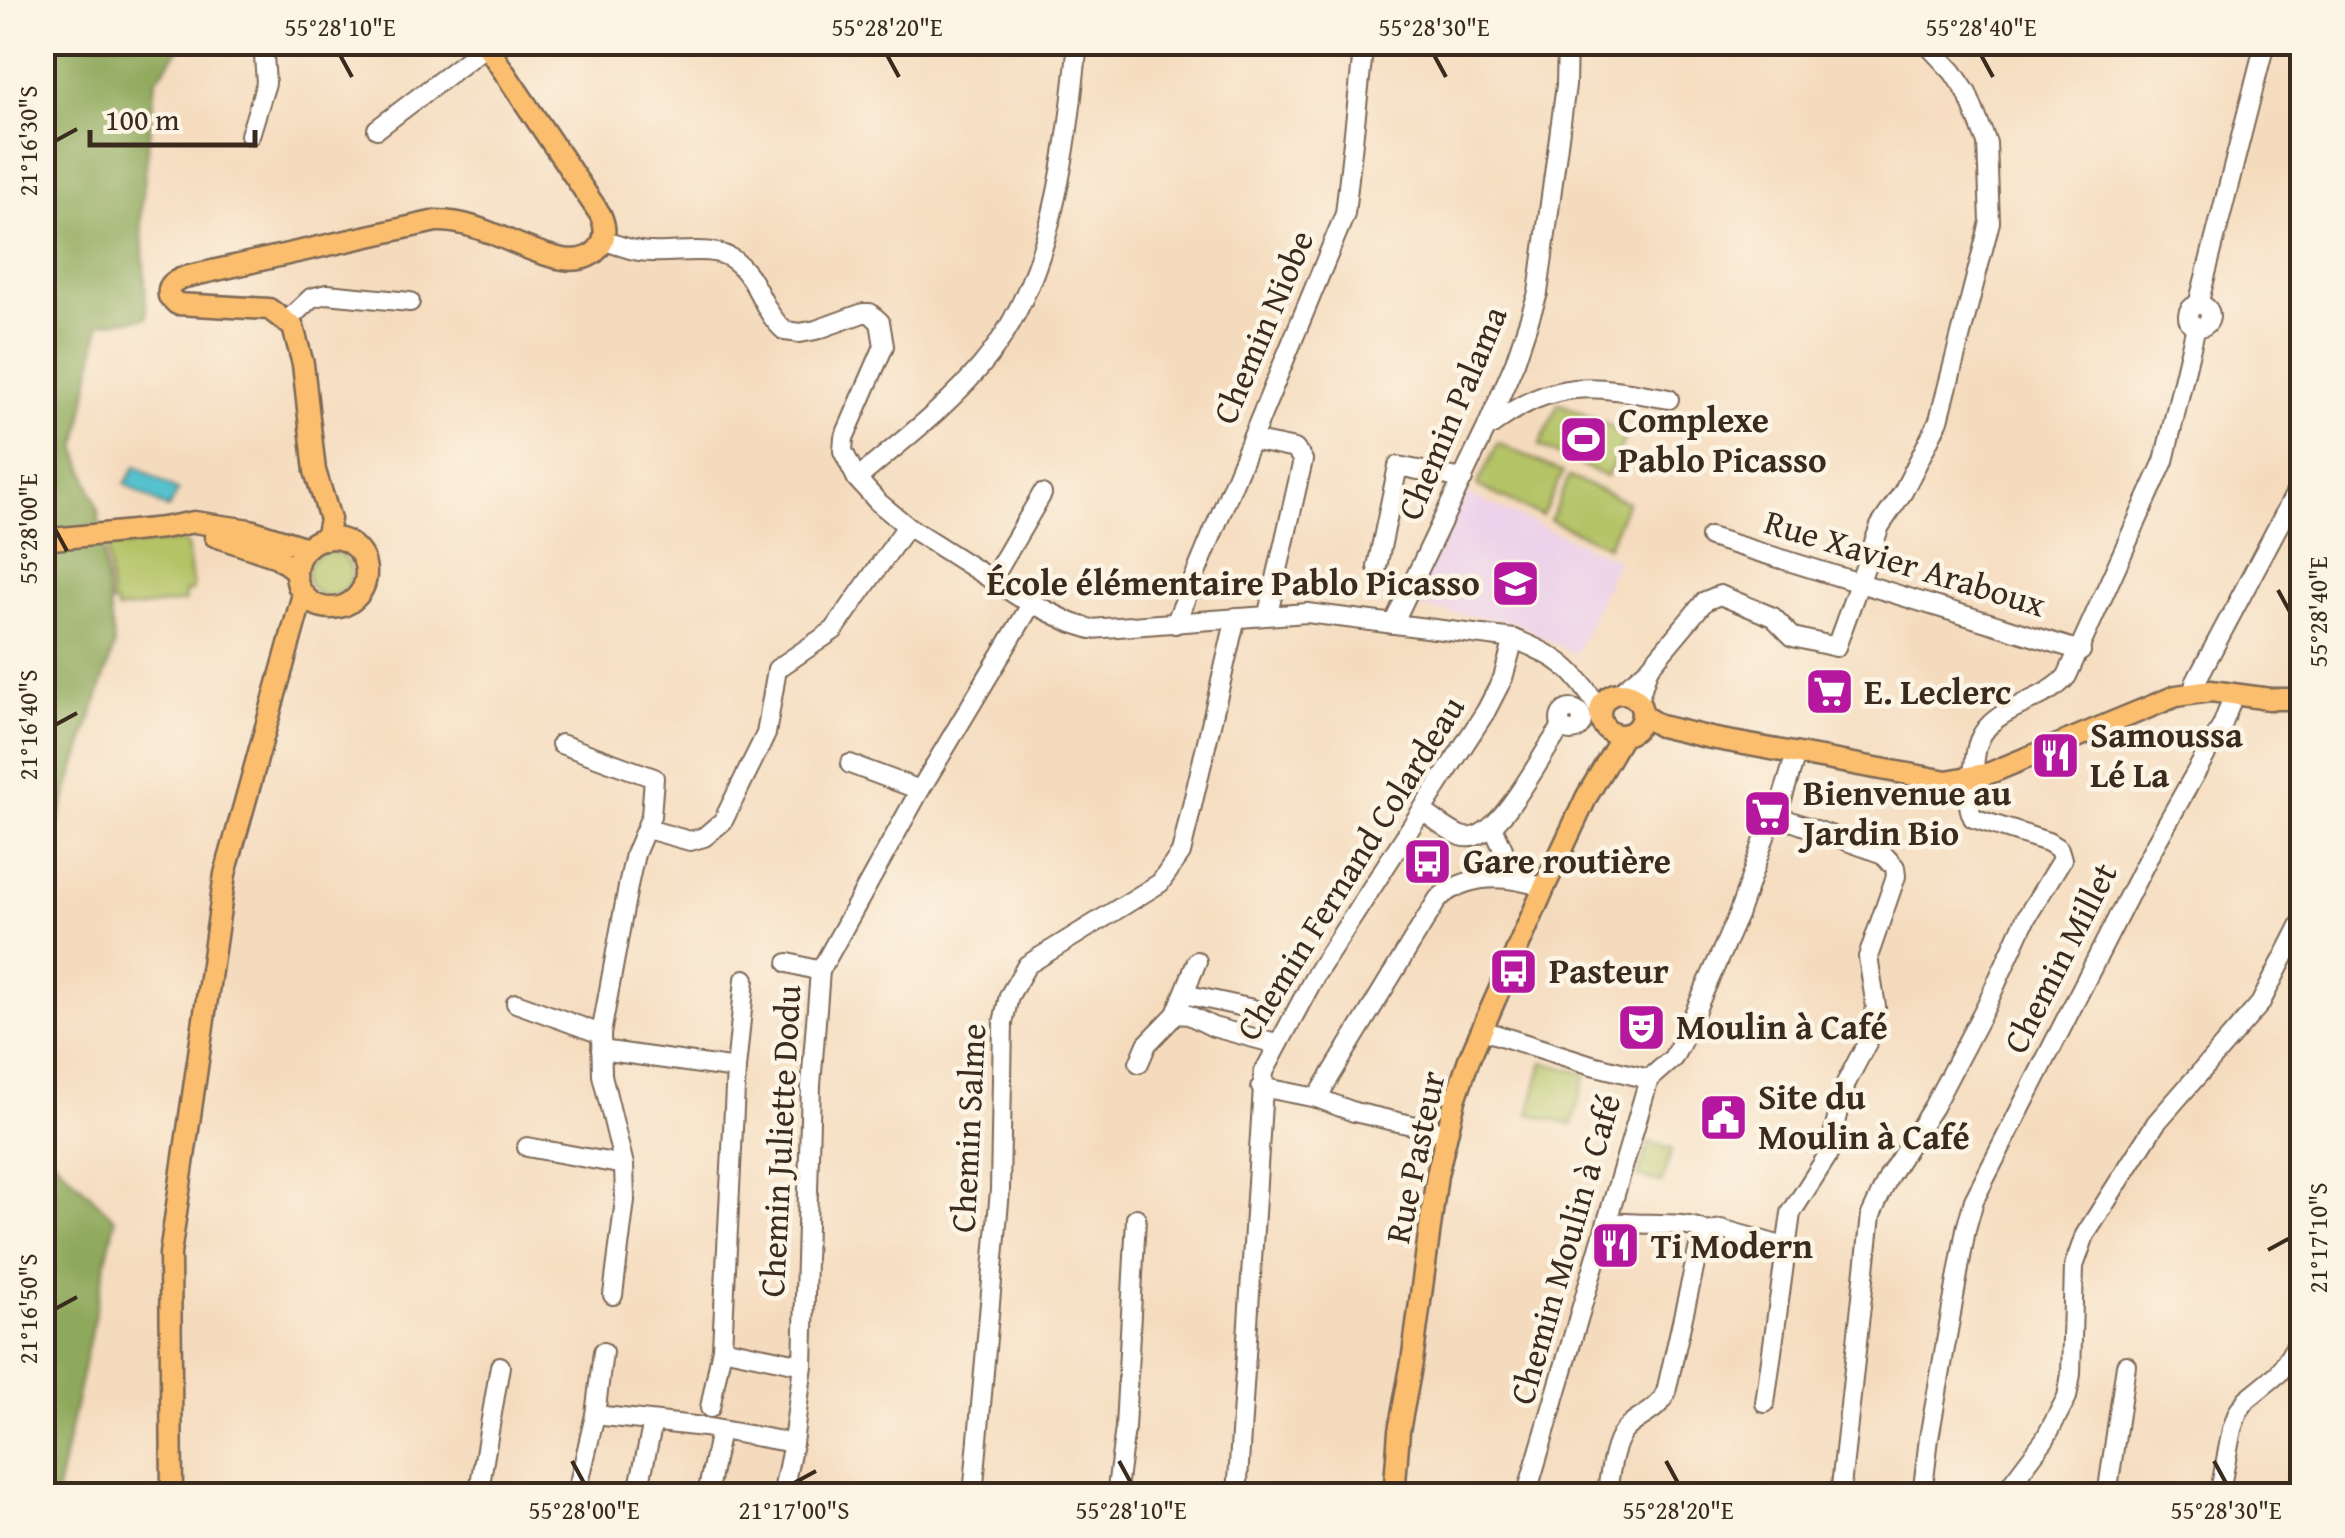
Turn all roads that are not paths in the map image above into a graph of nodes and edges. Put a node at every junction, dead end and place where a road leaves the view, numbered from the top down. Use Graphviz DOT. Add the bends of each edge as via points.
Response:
graph roads {
  1 [pos="263,42"];
  2 [pos="1078,42"];
  3 [pos="1364,42"];
  4 [pos="1567,42"];
  5 [pos="1926,42"];
  6 [pos="2265,42"];
  7 [pos="485,44"];
  8 [pos="376,129"];
  9 [pos="250,135"];
  10 [pos="605,241"];
  11 [pos="410,302"];
  12 [pos="288,320"];
  13 [pos="1504,389"];
  14 [pos="1669,399"];
  15 [pos="1526,402"];
  16 [pos="1486,430"];
  17 [pos="1251,440"];
  18 [pos="1463,478"];
  19 [pos="857,479"];
  20 [pos="2302,481"];
  21 [pos="319,483"];
  22 [pos="1042,494"];
  23 [pos="216,523"];
  24 [pos="907,526"];
  25 [pos="164,528"];
  26 [pos="194,532"];
  27 [pos="1710,537"];
  28 [pos="42,540"];
  29 [pos="316,543"];
  30 [pos="353,546"];
  31 [pos="1377,567"];
  32 [pos="296,571"];
  33 [pos="993,578"];
  34 [pos="1860,582"];
  35 [pos="311,600"];
  36 [pos="1032,603"];
  37 [pos="1268,614"];
  38 [pos="1236,617"];
  39 [pos="1176,624"];
  40 [pos="1393,624"];
  41 [pos="1514,638"];
  42 [pos="2080,650"];
  43 [pos="2194,692"];
  44 [pos="2234,694"];
  45 [pos="2302,700"];
  46 [pos="1626,715"];
  47 [pos="1562,727"];
  48 [pos="561,744"];
  49 [pos="1796,754"];
  50 [pos="850,764"];
  51 [pos="1972,778"];
  52 [pos="920,790"];
  53 [pos="1422,810"];
  54 [pos="1777,816"];
  55 [pos="1493,827"];
  56 [pos="648,828"];
  57 [pos="1507,878"];
  58 [pos="1544,888"];
  59 [pos="2302,922"];
  60 [pos="1197,961"];
  61 [pos="788,964"];
  62 [pos="820,971"];
  63 [pos="745,979"];
  64 [pos="1184,994"];
  65 [pos="516,1003"];
  66 [pos="1252,1009"];
  67 [pos="1176,1014"];
  68 [pos="1482,1030"];
  69 [pos="601,1042"];
  70 [pos="1276,1044"];
  71 [pos="1138,1064"];
  72 [pos="736,1069"];
  73 [pos="1648,1079"];
  74 [pos="1261,1087"];
  75 [pos="1317,1098"];
  76 [pos="1447,1134"];
  77 [pos="527,1147"];
  78 [pos="624,1165"];
  79 [pos="1136,1218"];
  80 [pos="1608,1220"];
  81 [pos="1707,1232"];
  82 [pos="1785,1247"];
  83 [pos="613,1294"];
  84 [pos="2302,1336"];
  85 [pos="722,1348"];
  86 [pos="603,1352"];
  87 [pos="803,1365"];
  88 [pos="2126,1365"];
  89 [pos="500,1366"];
  90 [pos="1765,1403"];
  91 [pos="710,1408"];
  92 [pos="595,1415"];
  93 [pos="653,1422"];
  94 [pos="720,1430"];
  95 [pos="793,1443"];
  96 [pos="709,1485"];
  97 [pos="172,1496"];
  98 [pos="478,1496"];
  99 [pos="576,1496"];
  100 [pos="637,1496"];
  101 [pos="782,1496"];
  102 [pos="974,1496"];
  103 [pos="1116,1496"];
  104 [pos="1237,1496"];
  105 [pos="1394,1496"];
  106 [pos="1526,1496"];
  107 [pos="1606,1496"];
  108 [pos="1840,1496"];
  109 [pos="1922,1496"];
  110 [pos="2002,1496"];
  111 [pos="2107,1496"];
  112 [pos="2219,1496"];
  1 -- 9 [label="street" via="266,83"];
  2 -- 19 [label="street" via="1064,162 1039,254 1008,329 951,398"];
  3 -- 17 [label="street, Chemin Niobe" via="1346,214"];
  4 -- 13 [label="street, Chemin Palama" via="1538,293"];
  5 -- 34 [label="street" via="1966,93 1987,143 1990,222 1939,420 1880,526"];
  6 -- 42 [label="street" via="2198,305 2210,318 2196,326 2164,461"];
  7 -- 8 [label="street"];
  7 -- 10 [label="main road" via="600,214"];
  10 -- 12 [label="main road" via="594,254 566,260 458,222 436,222 185,277 169,289 181,305 257,307"];
  10 -- 19 [label="street" via="647,252 732,258 784,331 816,330 863,313 876,317 884,346 844,438"];
  11 -- 12 [label="street" via="326,294 311,298"];
  12 -- 21 [label="main road" via="299,346"];
  13 -- 15 [label="street"];
  13 -- 16 [label="street, Chemin Palama"];
  14 -- 15 [label="street" via="1570,388"];
  15 -- 16 [label="street"];
  16 -- 18 [label="street, Chemin Palama"];
  17 -- 37 [label="street" via="1295,449 1303,460"];
  17 -- 39 [label="street, Chemin Niobe"];
  18 -- 31 [label="street" via="1398,466"];
  18 -- 40 [label="street, Chemin Palama"];
  19 -- 24 [label="street"];
  20 -- 43 [label="street"];
  21 -- 29 [label="main road" via="330,519"];
  21 -- 30 [label="main road"];
  22 -- 33 [label="street"];
  23 -- 25 [label="main road"];
  23 -- 26 [label="main road"];
  23 -- 29 [label="main road"];
  24 -- 33 [label="street"];
  24 -- 56 [label="street" via="834,630 776,668 766,734 723,821 690,841"];
  25 -- 26 [label="main road"];
  25 -- 28 [label="main road"];
  26 -- 32 [label="main road" via="260,550"];
  27 -- 34 [label="street, Rue Xavier Araboux"];
  29 -- 30 [label="main road" via="336,538"];
  29 -- 32 [label="main road"];
  30 -- 35 [label="main road" via="366,574 358,595 341,607"];
  32 -- 35 [label="main road"];
  33 -- 36 [label="street"];
  34 -- 42 [label="street, Rue Xavier Araboux"];
  34 -- 46 [label="street" via="1836,647 1793,637 1773,616 1720,594 1700,606 1648,669"];
  35 -- 97 [label="main road" via="292,637 225,874 170,1254"];
  36 -- 39 [label="street" via="1091,629"];
  36 -- 52 [label="street, Chemin Juliette Dodu"];
  37 -- 38 [label="street"];
  37 -- 40 [label="street"];
  38 -- 39 [label="street"];
  38 -- 102 [label="street, Chemin Salme" via="1182,854 1160,883 1027,964 1009,996"];
  40 -- 41 [label="street"];
  41 -- 46 [label="street" via="1566,664"];
  41 -- 53 [label="street, Chemin Fernand Colardeau" via="1495,696"];
  42 -- 51 [label="street" via="2058,687 1988,726"];
  43 -- 44 [label="main road"];
  43 -- 51 [label="main road"];
  44 -- 45 [label="main road"];
  44 -- 109 [label="street, Chemin Millet" via="1974,1200"];
  46 -- 49 [label="main road"];
  46 -- 58 [label="main road, Rue Pasteur"];
  47 -- 55 [label="street"];
  48 -- 56 [label="street" via="654,778"];
  49 -- 51 [label="main road" via="1922,778"];
  49 -- 54 [label="street, Chemin Moulin à Café"];
  50 -- 52 [label="street"];
  51 -- 108 [label="street" via="1967,806 1973,818 2048,842 2062,860 1874,1206"];
  52 -- 62 [label="street, Chemin Juliette Dodu"];
  53 -- 55 [label="street" via="1461,836 1473,838"];
  53 -- 70 [label="street, Chemin Fernand Colardeau"];
  54 -- 73 [label="street, Chemin Moulin à Café" via="1681,1044"];
  54 -- 82 [label="street" via="1883,854 1896,876 1868,957 1876,1007 1871,1035 1846,1084 1828,1155 1795,1203"];
  55 -- 57 [label="street"];
  56 -- 69 [label="street" via="629,881"];
  57 -- 58 [label="street"];
  57 -- 75 [label="street" via="1465,882 1438,899"];
  58 -- 68 [label="main road, Rue Pasteur"];
  59 -- 110 [label="street" via="2260,1004 2156,1123 2085,1236 2074,1266 2067,1397"];
  60 -- 64 [label="street"];
  61 -- 62 [label="street"];
  62 -- 87 [label="street, Chemin Juliette Dodu"];
  63 -- 72 [label="street"];
  64 -- 66 [label="street"];
  64 -- 67 [label="street"];
  65 -- 69 [label="street"];
  67 -- 70 [label="street"];
  67 -- 71 [label="street" via="1156,1031"];
  68 -- 73 [label="street"];
  68 -- 76 [label="main road, Rue Pasteur"];
  69 -- 72 [label="street"];
  69 -- 78 [label="street" via="609,1112"];
  70 -- 74 [label="street, Chemin Fernand Colardeau"];
  72 -- 85 [label="street"];
  73 -- 80 [label="street, Chemin Moulin à Café"];
  74 -- 75 [label="street"];
  74 -- 104 [label="street, Chemin Fernand Colardeau"];
  75 -- 76 [label="street"];
  76 -- 105 [label="main road, Rue Pasteur"];
  77 -- 78 [label="street"];
  78 -- 83 [label="street"];
  79 -- 103 [label="street"];
  80 -- 81 [label="street"];
  80 -- 106 [label="street, Chemin Moulin à Café"];
  81 -- 82 [label="street"];
  81 -- 107 [label="street" via="1666,1392 1620,1438"];
  82 -- 90 [label="street"];
  84 -- 112 [label="street" via="2278,1374 2238,1412"];
  85 -- 87 [label="street"];
  85 -- 91 [label="street"];
  86 -- 92 [label="street"];
  87 -- 95 [label="street, Chemin Juliette Dodu"];
  88 -- 111 [label="street"];
  89 -- 98 [label="street"];
  92 -- 93 [label="street"];
  92 -- 99 [label="street"];
  93 -- 94 [label="street"];
  93 -- 100 [label="street"];
  94 -- 95 [label="street"];
  94 -- 96 [label="street"];
  95 -- 101 [label="street, Chemin Juliette Dodu"];
}
